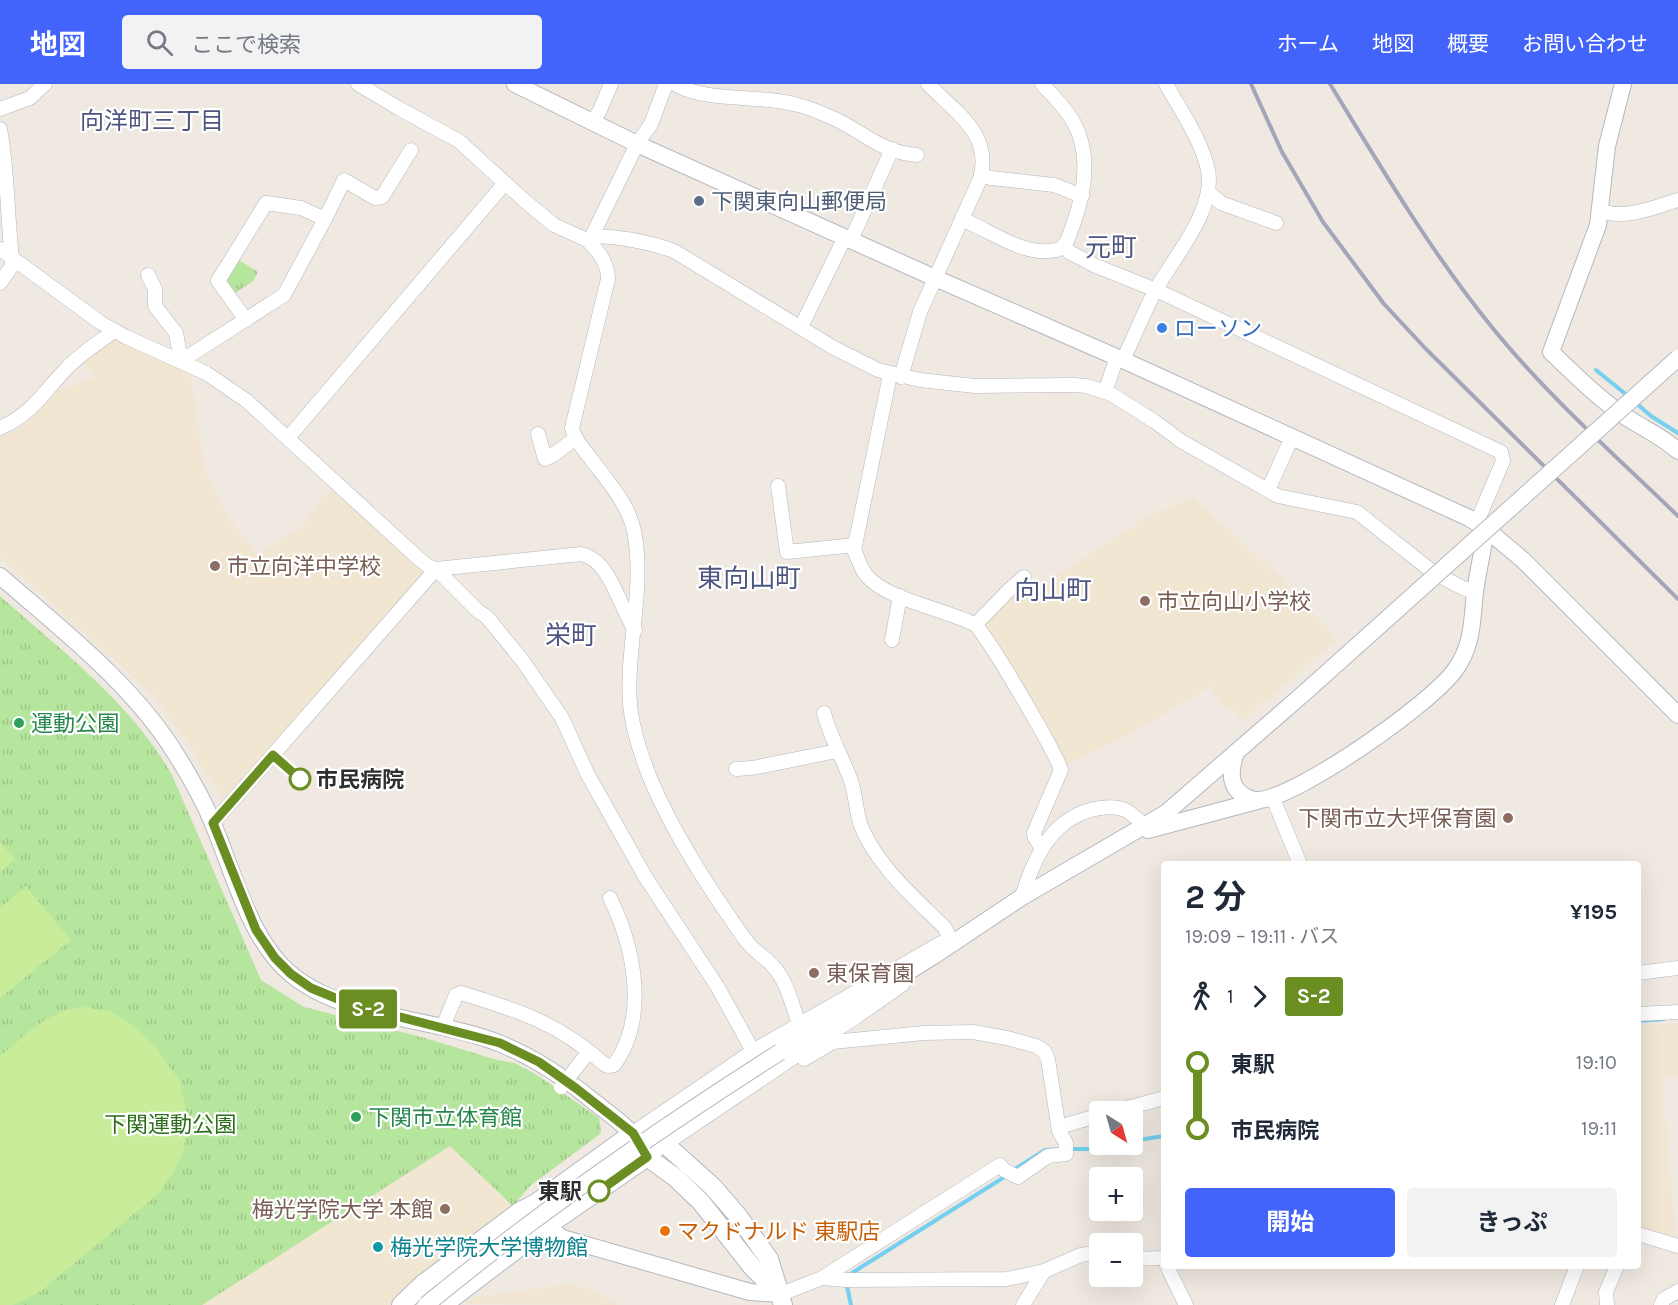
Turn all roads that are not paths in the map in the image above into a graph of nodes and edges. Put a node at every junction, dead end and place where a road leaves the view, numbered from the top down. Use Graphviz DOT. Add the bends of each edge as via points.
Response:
graph roads {
  1 [pos="45,84"];
  2 [pos="358,84"];
  3 [pos="515,84"];
  4 [pos="611,84"];
  5 [pos="666,84"];
  6 [pos="675,84"];
  7 [pos="928,84"];
  8 [pos="1042,84"];
  9 [pos="1166,84"];
  10 [pos="1623,84"];
  11 [pos="537,89"];
  12 [pos="0,109"];
  13 [pos="592,123"];
  14 [pos="0,129"];
  15 [pos="637,144"];
  16 [pos="892,149"];
  17 [pos="411,150"];
  18 [pos="916,155"];
  19 [pos="981,175"];
  20 [pos="505,183"];
  21 [pos="1209,193"];
  22 [pos="1082,196"];
  23 [pos="1678,200"];
  24 [pos="1600,210"];
  25 [pos="962,217"];
  26 [pos="325,219"];
  27 [pos="1276,224"];
  28 [pos="590,238"];
  29 [pos="848,239"];
  30 [pos="1064,245"];
  31 [pos="0,249"];
  32 [pos="12,258"];
  33 [pos="148,276"];
  34 [pos="935,278"];
  35 [pos="0,283"];
  36 [pos="1156,290"];
  37 [pos="246,320"];
  38 [pos="801,327"];
  39 [pos="114,331"];
  40 [pos="1678,358"];
  41 [pos="1120,359"];
  42 [pos="182,361"];
  43 [pos="895,376"];
  44 [pos="1105,392"];
  45 [pos="0,428"];
  46 [pos="538,434"];
  47 [pos="1293,437"];
  48 [pos="288,438"];
  49 [pos="576,438"];
  50 [pos="1678,451"];
  51 [pos="778,486"];
  52 [pos="1268,490"];
  53 [pos="1481,526"];
  54 [pos="855,545"];
  55 [pos="436,570"];
  56 [pos="0,576"];
  57 [pos="1024,577"];
  58 [pos="1475,592"];
  59 [pos="900,596"];
  60 [pos="976,624"];
  61 [pos="635,630"];
  62 [pos="892,640"];
  63 [pos="824,713"];
  64 [pos="1678,715"];
  65 [pos="837,750"];
  66 [pos="1236,752"];
  67 [pos="736,769"];
  68 [pos="1265,798"];
  69 [pos="213,823"];
  70 [pos="1144,825"];
  71 [pos="1126,837"];
  72 [pos="1042,848"];
  73 [pos="1298,861"];
  74 [pos="1022,897"];
  75 [pos="610,898"];
  76 [pos="989,920"];
  77 [pos="950,939"];
  78 [pos="1678,968"];
  79 [pos="1641,974"];
  80 [pos="1678,1012"];
  81 [pos="1641,1014"];
  82 [pos="799,1023"];
  83 [pos="443,1027"];
  84 [pos="753,1051"];
  85 [pos="800,1053"];
  86 [pos="586,1054"];
  87 [pos="561,1087"];
  88 [pos="1161,1099"];
  89 [pos="1143,1104"];
  90 [pos="1089,1118"];
  91 [pos="1059,1127"];
  92 [pos="633,1133"];
  93 [pos="665,1144"];
  94 [pos="647,1157"];
  95 [pos="547,1226"];
  96 [pos="1641,1235"];
  97 [pos="1678,1246"];
  98 [pos="1089,1254"];
  99 [pos="1143,1260"];
  100 [pos="1161,1261"];
  101 [pos="1168,1269"];
  102 [pos="1576,1269"];
  103 [pos="1616,1269"];
  104 [pos="1044,1271"];
  105 [pos="822,1278"];
  106 [pos="1678,1291"];
  107 [pos="782,1299"];
  108 [pos="401,1305"];
  109 [pos="426,1305"];
  110 [pos="443,1305"];
  111 [pos="1023,1305"];
  112 [pos="1186,1305"];
  113 [pos="1562,1305"];
  114 [pos="1607,1305"];
  115 [pos="1661,1305"];
  1 -- 12 [label="street" via="30,98"];
  2 -- 20 [label="street" via="459,141"];
  3 -- 11 [label="street"];
  4 -- 13 [label="street"];
  5 -- 15 [label="street" via="651,124"];
  6 -- 16 [label="street" via="693,92 796,104 838,120 872,142"];
  7 -- 19 [label="street" via="976,134 982,151"];
  8 -- 22 [label="street" via="1075,124 1084,156"];
  9 -- 21 [label="street" via="1200,146 1208,171"];
  10 -- 24 [label="street" via="1605,155"];
  11 -- 13 [label="street"];
  13 -- 15 [label="street"];
  14 -- 32 [label="street"];
  15 -- 28 [label="street"];
  15 -- 29 [label="street"];
  16 -- 18 [label="street"];
  16 -- 29 [label="street"];
  17 -- 26 [label="street" via="382,197 375,198 344,180"];
  19 -- 22 [label="street" via="1054,185"];
  19 -- 25 [label="street"];
  20 -- 28 [label="street" via="554,225"];
  20 -- 48 [label="street"];
  21 -- 27 [label="street" via="1221,203"];
  21 -- 36 [label="street" via="1200,217"];
  22 -- 30 [label="street"];
  23 -- 24 [label="street" via="1617,214"];
  24 -- 50 [label="street" via="1598,225 1551,352 1625,417 1665,439"];
  25 -- 30 [label="street" via="1027,249 1055,250"];
  25 -- 34 [label="street"];
  26 -- 37 [label="street" via="284,295"];
  26 -- 37 [label="street" via="301,208 266,203 218,281"];
  28 -- 38 [label="street" via="651,243 675,251"];
  28 -- 49 [label="street" via="607,267 608,279 574,414 572,428"];
  29 -- 34 [label="street"];
  29 -- 38 [label="street"];
  30 -- 36 [label="street" via="1096,266"];
  31 -- 32 [label="street"];
  32 -- 35 [label="street" via="12,266"];
  32 -- 39 [label="street"];
  33 -- 42 [label="street" via="155,289 155,306 176,333"];
  34 -- 41 [label="street"];
  34 -- 43 [label="street"];
  36 -- 41 [label="street"];
  36 -- 53 [label="street" via="1501,452 1503,461"];
  37 -- 42 [label="street"];
  38 -- 43 [label="street" via="854,359"];
  39 -- 42 [label="street"];
  39 -- 45 [label="street" via="66,370 37,404"];
  40 -- 66 [label="street, bridge"];
  41 -- 44 [label="street"];
  41 -- 47 [label="street"];
  42 -- 48 [label="street" via="233,390"];
  43 -- 44 [label="street" via="975,386 1087,386"];
  43 -- 54 [label="street"];
  44 -- 52 [label="street"];
  46 -- 49 [label="street" via="545,459"];
  47 -- 52 [label="street"];
  47 -- 53 [label="street"];
  48 -- 55 [label="street" via="418,558"];
  49 -- 61 [label="street" via="629,513 638,567"];
  51 -- 54 [label="street" via="787,552"];
  52 -- 58 [label="street" via="1291,500 1357,512 1434,573"];
  53 -- 58 [label="street"];
  53 -- 64 [label="street" via="1523,560"];
  54 -- 59 [label="street" via="867,575 882,589"];
  55 -- 61 [label="street" via="588,555 604,569"];
  55 -- 69 [label="street"];
  55 -- 84 [label="street" via="487,616 557,711 646,878 717,986"];
  56 -- 69 [label="street" via="140,705 176,755"];
  57 -- 60 [label="street"];
  58 -- 68 [label="street" via="1470,642 1448,680 1332,767"];
  59 -- 60 [label="street"];
  59 -- 62 [label="street"];
  60 -- 72 [label="street" via="1059,761 1061,770 1034,833"];
  61 -- 82 [label="street" via="630,704 652,781 673,825 729,916 751,948 781,977"];
  63 -- 65 [label="street"];
  65 -- 67 [label="street"];
  65 -- 77 [label="street" via="871,844 891,872 945,928"];
  66 -- 68 [label="street" via="1233,783 1244,796"];
  66 -- 70 [label="street" via="1166,813"];
  68 -- 71 [label="street"];
  68 -- 73 [label="street"];
  69 -- 83 [label="street" via="256,930 291,974 311,988 350,1004"];
  70 -- 71 [label="street"];
  70 -- 72 [label="street" via="1120,807 1088,810 1060,824"];
  71 -- 74 [label="street"];
  72 -- 74 [label="street"];
  74 -- 76 [label="street"];
  75 -- 86 [label="street" via="630,958 633,1018 614,1065 608,1066"];
  76 -- 77 [label="street"];
  76 -- 85 [label="street" via="955,948"];
  76 -- 109 [label="street, bridge" via="780,1052 618,1161"];
  77 -- 82 [label="street"];
  78 -- 79 [label="street"];
  80 -- 81 [label="street"];
  82 -- 84 [label="street"];
  83 -- 86 [label="street" via="456,994 460,993 532,1016 570,1037"];
  83 -- 92 [label="street" via="500,1043 539,1062"];
  84 -- 92 [label="street"];
  85 -- 91 [label="street" via="804,1059 833,1042 924,1033 984,1033 1036,1046 1048,1059"];
  85 -- 93 [label="street"];
  86 -- 87 [label="street, bridge"];
  88 -- 89 [label="street"];
  90 -- 91 [label="street"];
  91 -- 105 [label="street" via="1066,1154 1048,1156 1011,1173 1000,1165"];
  92 -- 93 [label="main road"];
  92 -- 94 [label="street"];
  92 -- 108 [label="main road" via="519,1212"];
  93 -- 94 [label="street"];
  93 -- 107 [label="main road" via="738,1215 769,1259"];
  94 -- 95 [label="main road"];
  94 -- 107 [label="main road" via="701,1202"];
  95 -- 107 [label="street" via="562,1238"];
  95 -- 110 [label="main road"];
  96 -- 97 [label="street"];
  98 -- 104 [label="street"];
  99 -- 100 [label="street"];
  101 -- 112 [label="street"];
  102 -- 113 [label="street"];
  103 -- 114 [label="street" via="1606,1292"];
  104 -- 105 [label="street" via="1007,1279"];
  104 -- 111 [label="street"];
  105 -- 107 [label="street"];
  106 -- 115 [label="street"];
}
